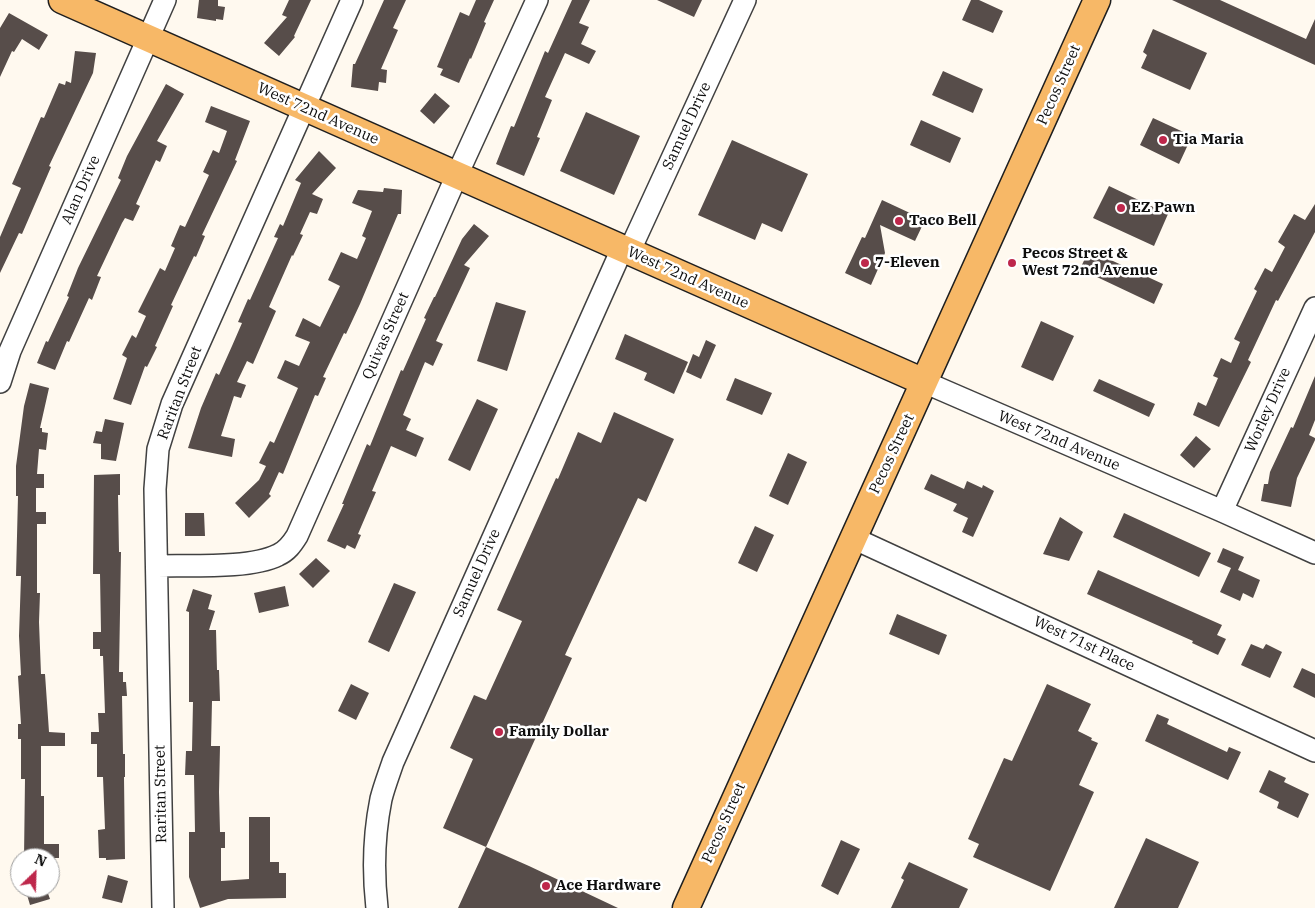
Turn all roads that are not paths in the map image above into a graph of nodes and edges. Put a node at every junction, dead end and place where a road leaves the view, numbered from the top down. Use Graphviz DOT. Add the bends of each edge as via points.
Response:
graph roads {
  1 [pos="62,0"];
  2 [pos="165,0"];
  3 [pos="352,0"];
  4 [pos="537,0"];
  5 [pos="745,0"];
  6 [pos="1097,0"];
  7 [pos="147,38"];
  8 [pos="304,107"];
  9 [pos="457,176"];
  10 [pos="626,251"];
  11 [pos="1315,308"];
  12 [pos="0,382"];
  13 [pos="924,382"];
  14 [pos="1222,511"];
  15 [pos="853,538"];
  16 [pos="1315,553"];
  17 [pos="157,566"];
  18 [pos="1315,751"];
  19 [pos="163,908"];
  20 [pos="377,908"];
  21 [pos="686,908"];
  1 -- 7 [label="main road, West 72nd Avenue"];
  2 -- 7 [label="street, Alan Drive"];
  3 -- 8 [label="street, Raritan Street"];
  4 -- 9 [label="street, Quivas Street"];
  5 -- 10 [label="street, Samuel Drive"];
  6 -- 13 [label="main road, Pecos Street"];
  7 -- 8 [label="main road, West 72nd Avenue"];
  7 -- 12 [label="street, Alan Drive" via="10,351"];
  8 -- 9 [label="main road, West 72nd Avenue"];
  8 -- 17 [label="street, Raritan Street" via="166,422 156,465"];
  9 -- 10 [label="main road, West 72nd Avenue"];
  9 -- 17 [label="street, Quivas Street" via="292,544 279,555 254,563"];
  10 -- 13 [label="main road, West 72nd Avenue"];
  10 -- 20 [label="street, Samuel Drive" via="393,762 381,798 378,823 375,856"];
  11 -- 14 [label="street, Worley Drive"];
  13 -- 14 [label="street, West 72nd Avenue"];
  13 -- 15 [label="main road, Pecos Street"];
  14 -- 16 [label="street, West 72nd Avenue"];
  15 -- 18 [label="street, West 71st Place"];
  15 -- 21 [label="main road, Pecos Street"];
  17 -- 19 [label="street, Raritan Street"];
}
